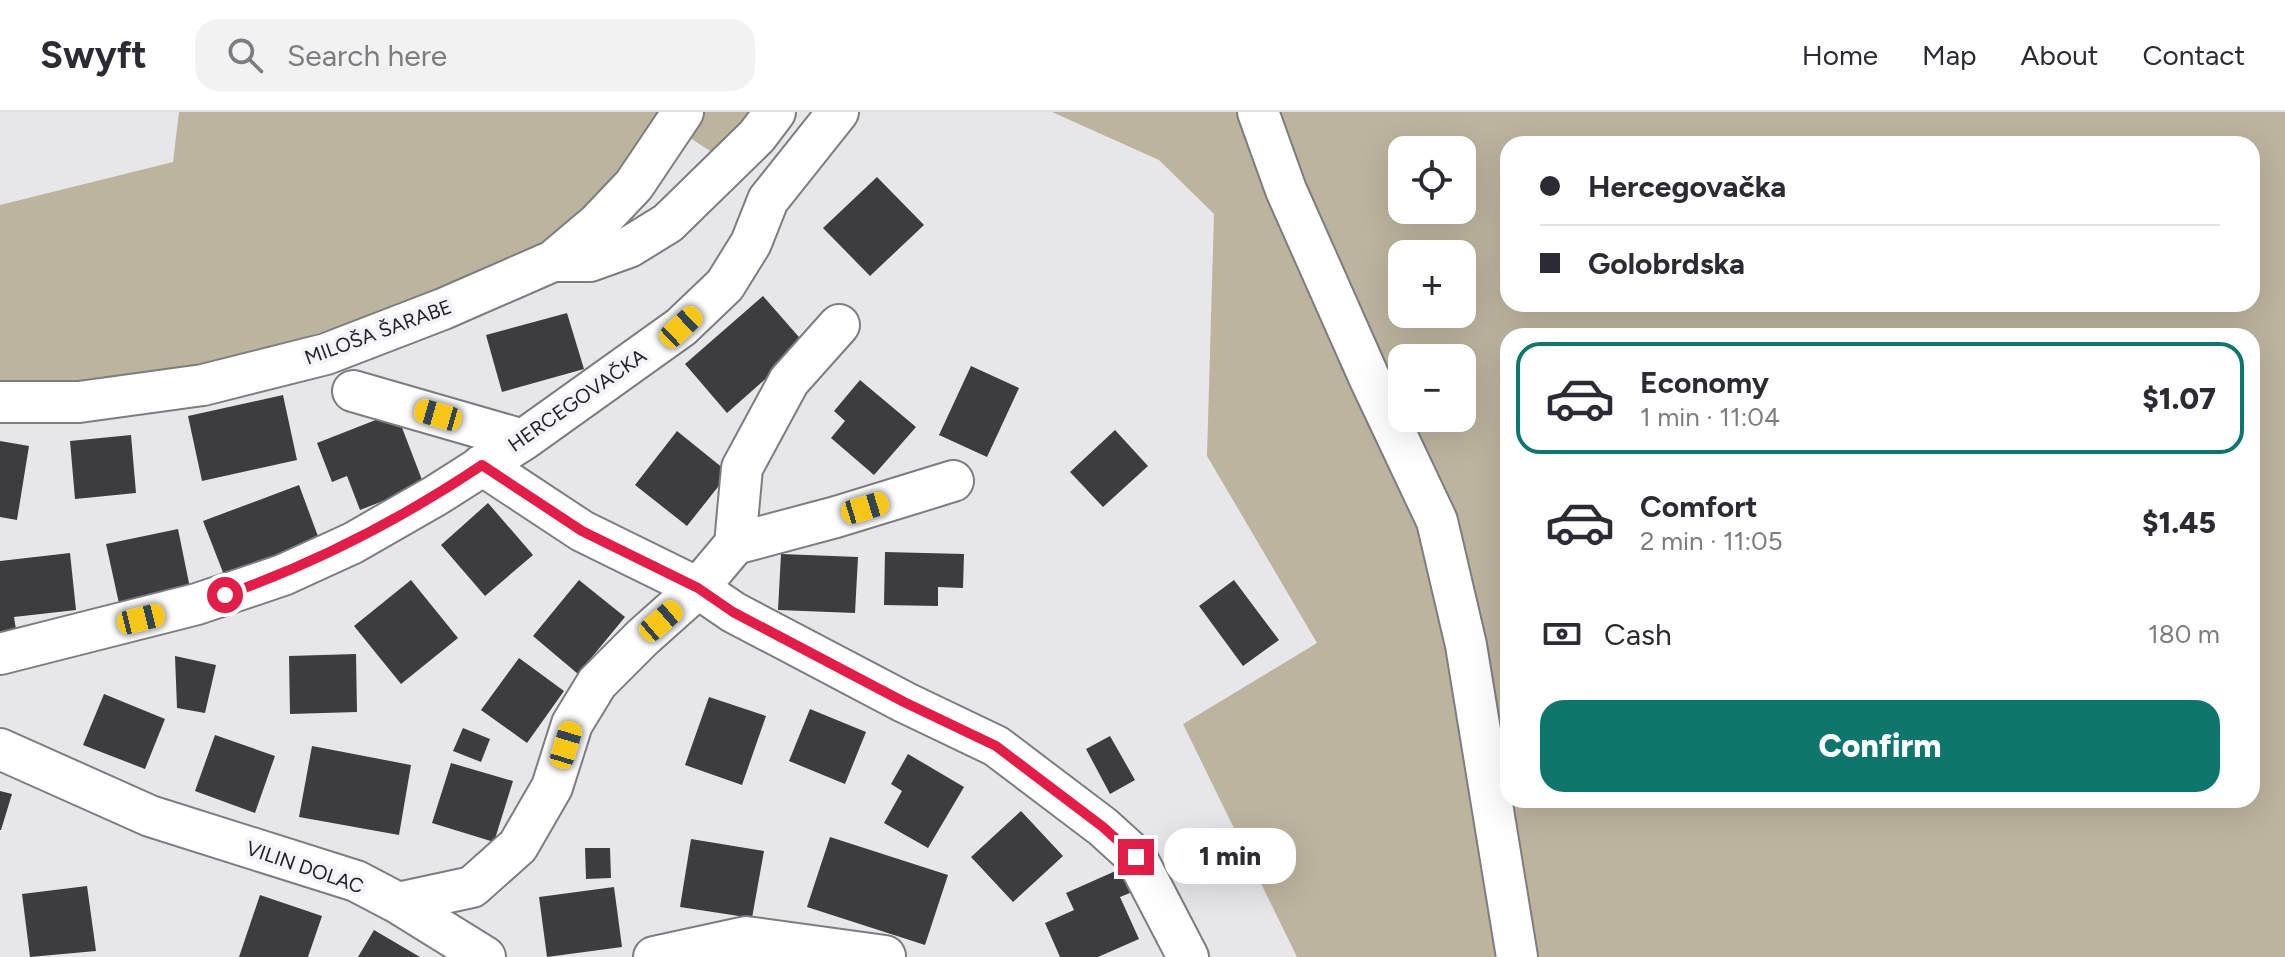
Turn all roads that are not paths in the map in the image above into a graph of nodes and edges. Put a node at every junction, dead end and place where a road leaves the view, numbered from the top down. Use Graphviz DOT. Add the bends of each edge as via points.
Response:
graph roads {
  1 [pos="683,112"];
  2 [pos="775,112"];
  3 [pos="838,112"];
  4 [pos="1258,112"];
  5 [pos="553,261"];
  6 [pos="839,325"];
  7 [pos="353,391"];
  8 [pos="0,402"];
  9 [pos="523,440"];
  10 [pos="482,465"];
  11 [pos="953,481"];
  12 [pos="735,544"];
  13 [pos="698,588"];
  14 [pos="0,654"];
  15 [pos="0,749"];
  16 [pos="398,903"];
  17 [pos="885,956"];
  18 [pos="485,957"];
  19 [pos="654,957"];
  20 [pos="1188,957"];
  21 [pos="1517,957"];
  1 -- 5 [label="street, MILOŠA ŠARABE" via="634,185"];
  2 -- 5 [label="street" via="668,223 629,247 590,261"];
  3 -- 9 [label="street, HERCEGOVAČKA" via="768,200 751,243 725,285 681,327"];
  4 -- 21 [label="street" via="1299,218 1437,521 1466,645"];
  5 -- 8 [label="street, MILOŠA ŠARABE" via="443,309 293,363 203,385 79,402"];
  6 -- 12 [label="street" via="789,381 742,468"];
  7 -- 9 [label="street"];
  9 -- 10 [label="street, HERCEGOVAČKA"];
  10 -- 13 [label="street" via="582,531"];
  10 -- 14 [label="street, HERCEGOVAČKA" via="353,543 283,575 197,604"];
  11 -- 12 [label="street"];
  12 -- 13 [label="street"];
  13 -- 16 [label="street" via="597,683 572,724 552,787 518,846 472,887"];
  13 -- 20 [label="street" via="746,619 996,746 1136,857"];
  15 -- 16 [label="street, VILIN DOLAC" via="150,816 356,881"];
  16 -- 18 [label="street, VILIN DOLAC"];
  17 -- 19 [label="street" via="746,937"];
}
